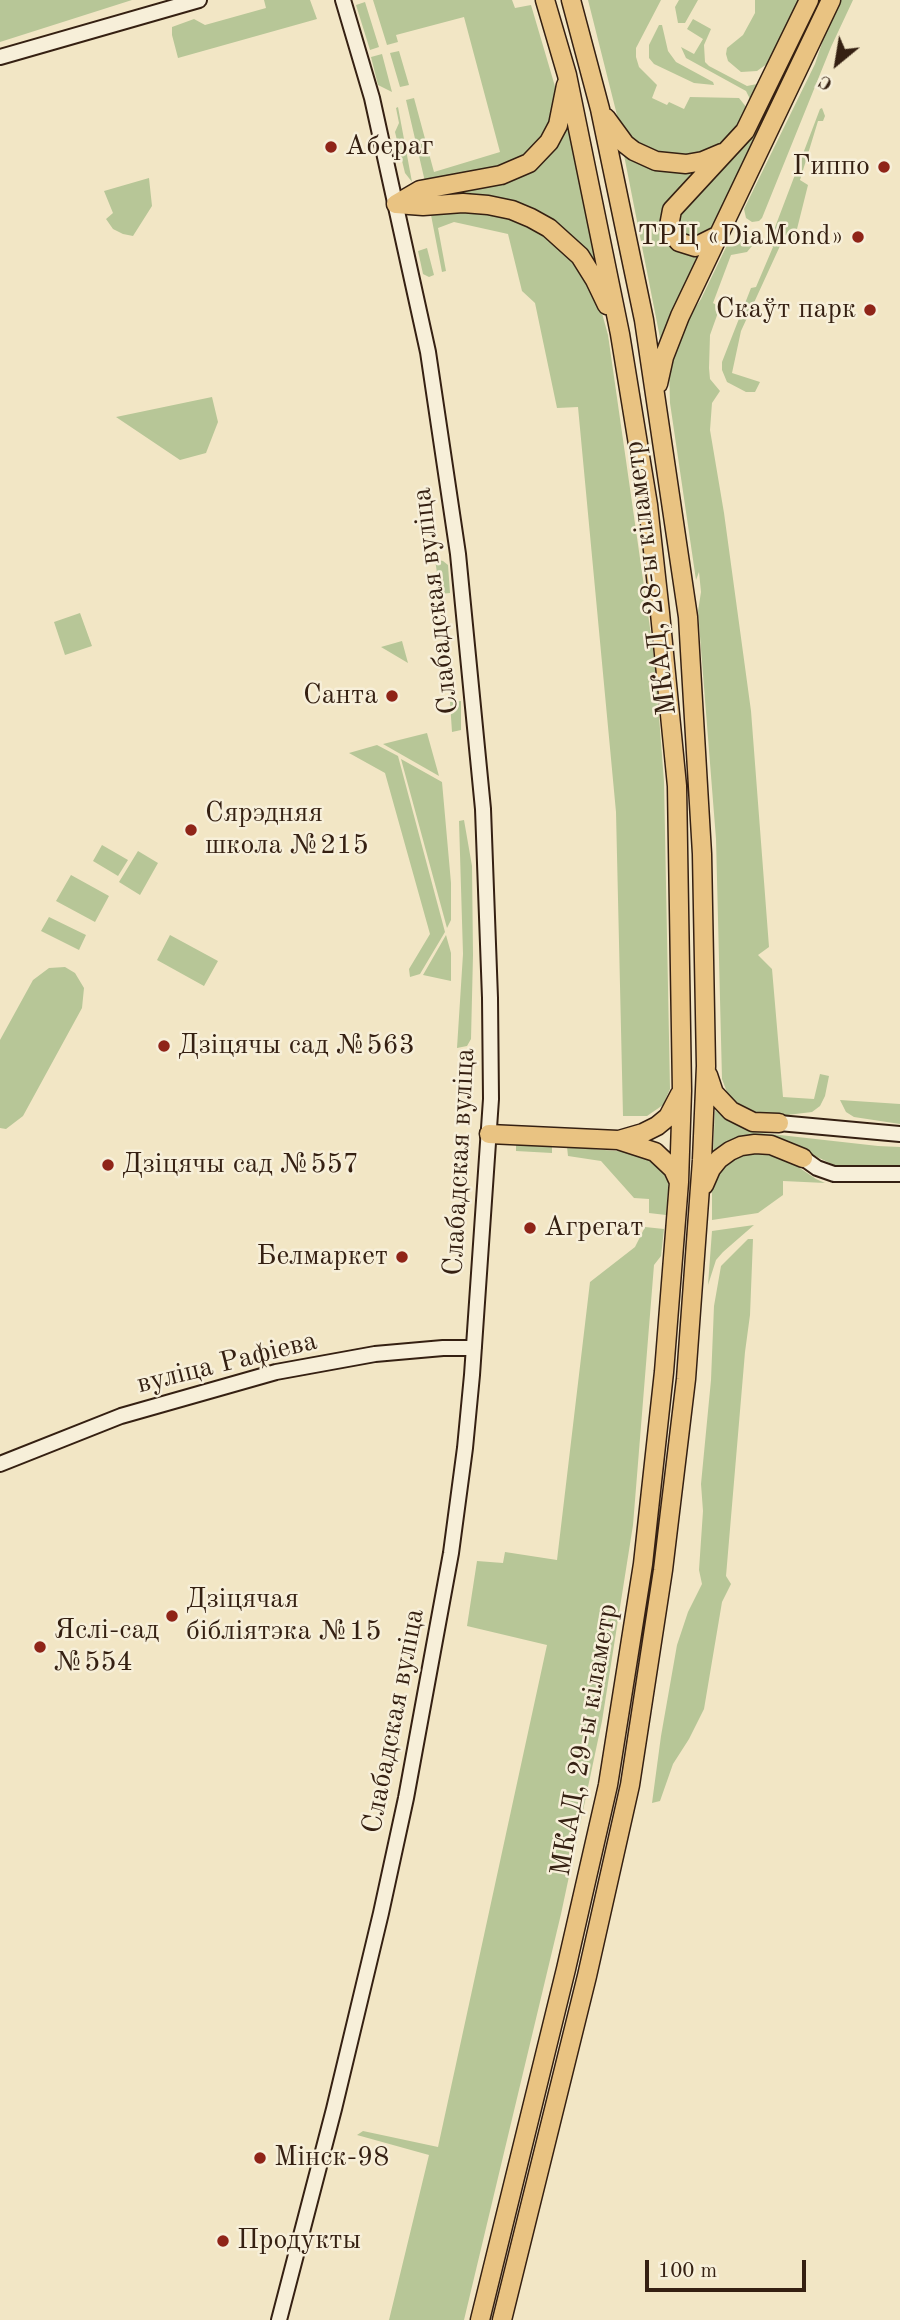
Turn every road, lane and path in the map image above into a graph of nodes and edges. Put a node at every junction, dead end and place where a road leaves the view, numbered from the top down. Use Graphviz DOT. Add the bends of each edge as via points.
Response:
graph roads {
  1 [pos="199,0"];
  2 [pos="343,0"];
  3 [pos="545,0"];
  4 [pos="570,0"];
  5 [pos="809,0"];
  6 [pos="831,0"];
  7 [pos="0,57"];
  8 [pos="567,75"];
  9 [pos="600,108"];
  10 [pos="725,152"];
  11 [pos="396,204"];
  12 [pos="719,235"];
  13 [pos="620,334"];
  14 [pos="657,401"];
  15 [pos="706,1066"];
  16 [pos="682,1091"];
  17 [pos="779,1123"];
  18 [pos="489,1134"];
  19 [pos="900,1134"];
  20 [pos="618,1140"];
  21 [pos="803,1158"];
  22 [pos="680,1159"];
  23 [pos="702,1160"];
  24 [pos="900,1174"];
  25 [pos="679,1182"];
  26 [pos="700,1195"];
  27 [pos="474,1348"];
  28 [pos="0,1464"];
  29 [pos="279,2320"];
  30 [pos="480,2320"];
  31 [pos="502,2320"];
  1 -- 7 [label="main road"];
  2 -- 11 [label="main road, Слабадская вуліца"];
  3 -- 8 [label="highway, МКАД, 28-ы кіламетр"];
  4 -- 9 [label="highway, МКАД, 28-ы кіламетр"];
  5 -- 10 [label="highway" via="752,119"];
  6 -- 12 [label="highway"];
  8 -- 11 [label="highway" via="558,125 529,163 501,175 419,190"];
  8 -- 13 [label="highway, МКАД, 28-ы кіламетр"];
  9 -- 10 [label="highway" via="625,144 656,162 686,164"];
  9 -- 14 [label="highway, МКАД, 28-ы кіламетр"];
  10 -- 12 [label="highway" via="677,202 669,218 673,235 687,246 695,247"];
  11 -- 13 [label="highway" via="488,205 512,210 550,228 595,279"];
  11 -- 18 [label="main road, Слабадская вуліца" via="428,352 458,554 478,746 490,998"];
  12 -- 14 [label="highway" via="664,357"];
  13 -- 16 [label="highway, МКАД, 28-ы кіламетр" via="648,505 677,786"];
  14 -- 15 [label="highway, МКАД, 28-ы кіламетр" via="688,617 702,854"];
  15 -- 17 [label="highway" via="714,1093 731,1111 753,1122"];
  15 -- 23 [label="highway, МКАД, 28-ы кіламетр"];
  16 -- 20 [label="highway" via="668,1117 657,1126"];
  16 -- 22 [label="highway, МКАД, 28-ы кіламетр"];
  17 -- 19 [label="main road"];
  18 -- 20 [label="highway"];
  18 -- 27 [label="main road, Слабадская вуліца"];
  20 -- 25 [label="highway" via="655,1152"];
  21 -- 24 [label="main road" via="834,1174"];
  21 -- 26 [label="highway" via="771,1145 741,1146 719,1158"];
  22 -- 25 [label="highway, МКАД, 29-ы кіламетр"];
  23 -- 26 [label="highway, МКАД, 29-ы кіламетр"];
  25 -- 30 [label="highway, МКАД, 29-ы кіламетр" via="643,1564 608,1785"];
  26 -- 31 [label="highway, МКАД, 29-ы кіламетр" via="686,1379 630,1785"];
  27 -- 28 [label="main road, вуліца Рафіева" via="375,1354 276,1372 121,1416"];
  27 -- 29 [label="main road, Слабадская вуліца" via="451,1553 406,1798 334,2109"];
}
